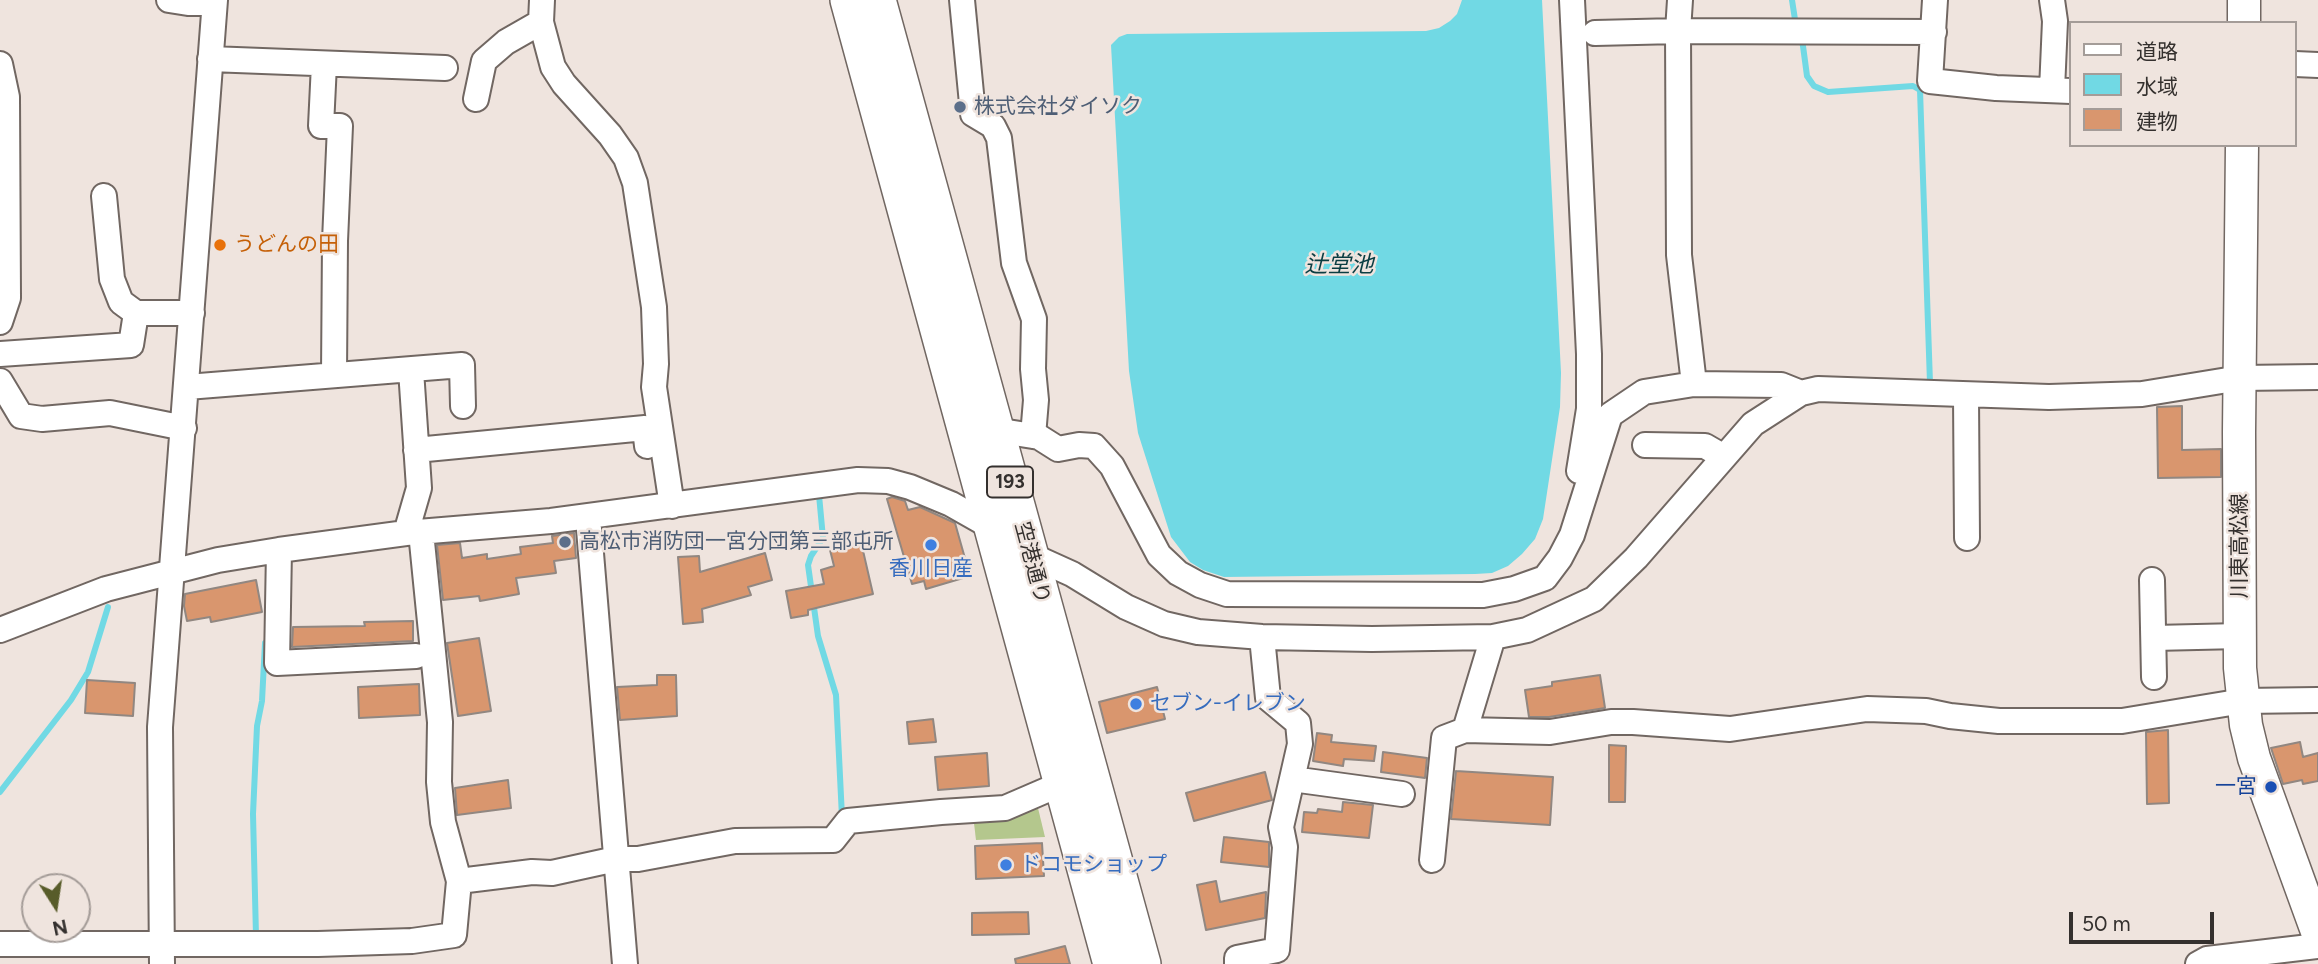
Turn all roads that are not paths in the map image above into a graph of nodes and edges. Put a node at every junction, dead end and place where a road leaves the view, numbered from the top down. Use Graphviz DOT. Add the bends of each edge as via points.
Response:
graph roads {
  1 [pos="169,0"];
  2 [pos="827,0"];
  3 [pos="849,0"];
  4 [pos="877,0"];
  5 [pos="891,0"];
  6 [pos="962,0"];
  7 [pos="1572,0"];
  8 [pos="1680,0"];
  9 [pos="1935,0"];
  10 [pos="2052,0"];
  11 [pos="2244,0"];
  12 [pos="214,1"];
  13 [pos="542,11"];
  14 [pos="2244,21"];
  15 [pos="1678,31"];
  16 [pos="1934,32"];
  17 [pos="1595,33"];
  18 [pos="210,60"];
  19 [pos="0,64"];
  20 [pos="324,64"];
  21 [pos="2297,64"];
  22 [pos="2318,65"];
  23 [pos="445,68"];
  24 [pos="2062,90"];
  25 [pos="477,99"];
  26 [pos="2242,147"];
  27 [pos="104,196"];
  28 [pos="4,298"];
  29 [pos="136,313"];
  30 [pos="192,313"];
  31 [pos="0,322"];
  32 [pos="0,354"];
  33 [pos="411,370"];
  34 [pos="334,375"];
  35 [pos="2318,377"];
  36 [pos="2240,378"];
  37 [pos="0,381"];
  38 [pos="1694,384"];
  39 [pos="187,387"];
  40 [pos="1801,393"];
  41 [pos="1966,396"];
  42 [pos="463,406"];
  43 [pos="184,428"];
  44 [pos="982,434"];
  45 [pos="1033,436"];
  46 [pos="1645,445"];
  47 [pos="648,446"];
  48 [pos="416,450"];
  49 [pos="1724,457"];
  50 [pos="1583,495"];
  51 [pos="672,506"];
  52 [pos="588,517"];
  53 [pos="994,531"];
  54 [pos="413,532"];
  55 [pos="1967,538"];
  56 [pos="278,550"];
  57 [pos="1030,555"];
  58 [pos="173,571"];
  59 [pos="2152,580"];
  60 [pos="0,630"];
  61 [pos="2240,636"];
  62 [pos="1262,637"];
  63 [pos="1493,637"];
  64 [pos="2154,638"];
  65 [pos="416,656"];
  66 [pos="2154,677"];
  67 [pos="2244,701"];
  68 [pos="2318,701"];
  69 [pos="1465,730"];
  70 [pos="1292,779"];
  71 [pos="1063,783"];
  72 [pos="1402,794"];
  73 [pos="616,859"];
  74 [pos="1432,860"];
  75 [pos="459,881"];
  76 [pos="2318,934"];
  77 [pos="0,944"];
  78 [pos="2318,946"];
  79 [pos="162,954"];
  80 [pos="625,964"];
  81 [pos="1112,964"];
  82 [pos="1142,964"];
  83 [pos="1237,964"];
  84 [pos="2198,964"];
  1 -- 12 [label="street" via="188,4"];
  2 -- 44 [label="highway" via="943,420"];
  3 -- 44 [label="highway, 空港通り / 193"];
  4 -- 44 [label="highway, 空港通り / 193"];
  5 -- 44 [label="highway" via="999,400"];
  6 -- 45 [label="street" via="973,114 993,126 999,138 1014,263 1034,319"];
  7 -- 50 [label="street" via="1590,354 1589,409 1578,479"];
  8 -- 15 [label="street"];
  9 -- 16 [label="street"];
  10 -- 24 [label="street"];
  11 -- 14 [label="main road"];
  12 -- 18 [label="street"];
  13 -- 25 [label="street" via="484,61"];
  13 -- 51 [label="street" via="553,67 610,135 626,158 635,183 654,307 654,387"];
  15 -- 16 [label="street"];
  15 -- 17 [label="street"];
  15 -- 38 [label="street" via="1679,256"];
  16 -- 24 [label="street" via="1930,81"];
  18 -- 20 [label="street"];
  18 -- 30 [label="street"];
  19 -- 28 [label="street" via="7,97"];
  20 -- 23 [label="street"];
  20 -- 34 [label="street" via="321,125 340,126"];
  21 -- 22 [label="street"];
  26 -- 36 [label="main road, 川東高松線"];
  27 -- 29 [label="street" via="112,279 121,302"];
  28 -- 31 [label="street"];
  29 -- 30 [label="street"];
  29 -- 32 [label="street" via="131,345"];
  30 -- 39 [label="street"];
  33 -- 34 [label="street"];
  33 -- 42 [label="street" via="462,365"];
  33 -- 48 [label="street"];
  34 -- 39 [label="street"];
  35 -- 36 [label="street"];
  36 -- 41 [label="street" via="2142,394"];
  36 -- 61 [label="main road, 川東高松線"];
  37 -- 43 [label="street" via="20,416 42,419 110,412"];
  38 -- 40 [label="street" via="1781,385"];
  38 -- 50 [label="street" via="1644,391 1610,415"];
  39 -- 43 [label="street"];
  40 -- 41 [label="street"];
  40 -- 49 [label="street" via="1753,424"];
  41 -- 55 [label="street"];
  43 -- 58 [label="street"];
  44 -- 45 [label="street"];
  44 -- 53 [label="highway, 空港通り / 193"];
  44 -- 57 [label="highway, 空港通り / 193"];
  45 -- 50 [label="street" via="1058,449 1094,446 1112,466 1159,555 1178,573 1227,593 1483,595 1514,589 1545,578 1560,558 1572,536"];
  46 -- 49 [label="street" via="1705,446"];
  47 -- 48 [label="street" via="645,428"];
  48 -- 54 [label="street" via="419,488"];
  49 -- 63 [label="street" via="1594,599 1527,630"];
  51 -- 52 [label="street"];
  51 -- 53 [label="street" via="821,484 888,481 951,504"];
  52 -- 54 [label="street"];
  52 -- 73 [label="street"];
  53 -- 57 [label="street"];
  53 -- 71 [label="highway, 空港通り / 193"];
  54 -- 56 [label="street"];
  54 -- 75 [label="street" via="440,722 443,822"];
  56 -- 58 [label="street"];
  56 -- 65 [label="street" via="277,663"];
  57 -- 62 [label="street" via="1164,624"];
  57 -- 82 [label="highway, 空港通り / 193"];
  58 -- 60 [label="street" via="106,589"];
  58 -- 79 [label="street" via="160,727"];
  59 -- 64 [label="street"];
  61 -- 64 [label="street"];
  61 -- 67 [label="main road, 川東高松線"];
  62 -- 63 [label="street"];
  62 -- 70 [label="street" via="1268,698 1298,723 1300,744"];
  63 -- 69 [label="street"];
  64 -- 66 [label="street"];
  67 -- 68 [label="street"];
  67 -- 69 [label="street" via="2122,721 1999,721 1867,709 1730,729 1611,722 1550,732"];
  67 -- 76 [label="main road, 川東高松線" via="2253,758"];
  69 -- 74 [label="street" via="1444,738"];
  70 -- 72 [label="street"];
  70 -- 83 [label="street" via="1280,827 1285,847 1276,950 1237,958"];
  71 -- 73 [label="street" via="1004,808 848,821 833,840 735,841"];
  71 -- 81 [label="highway, 空港通り / 193"];
  73 -- 75 [label="street" via="552,873"];
  73 -- 80 [label="street"];
  75 -- 79 [label="street" via="454,935"];
  77 -- 79 [label="street"];
  78 -- 84 [label="street" via="2207,959"];
}
